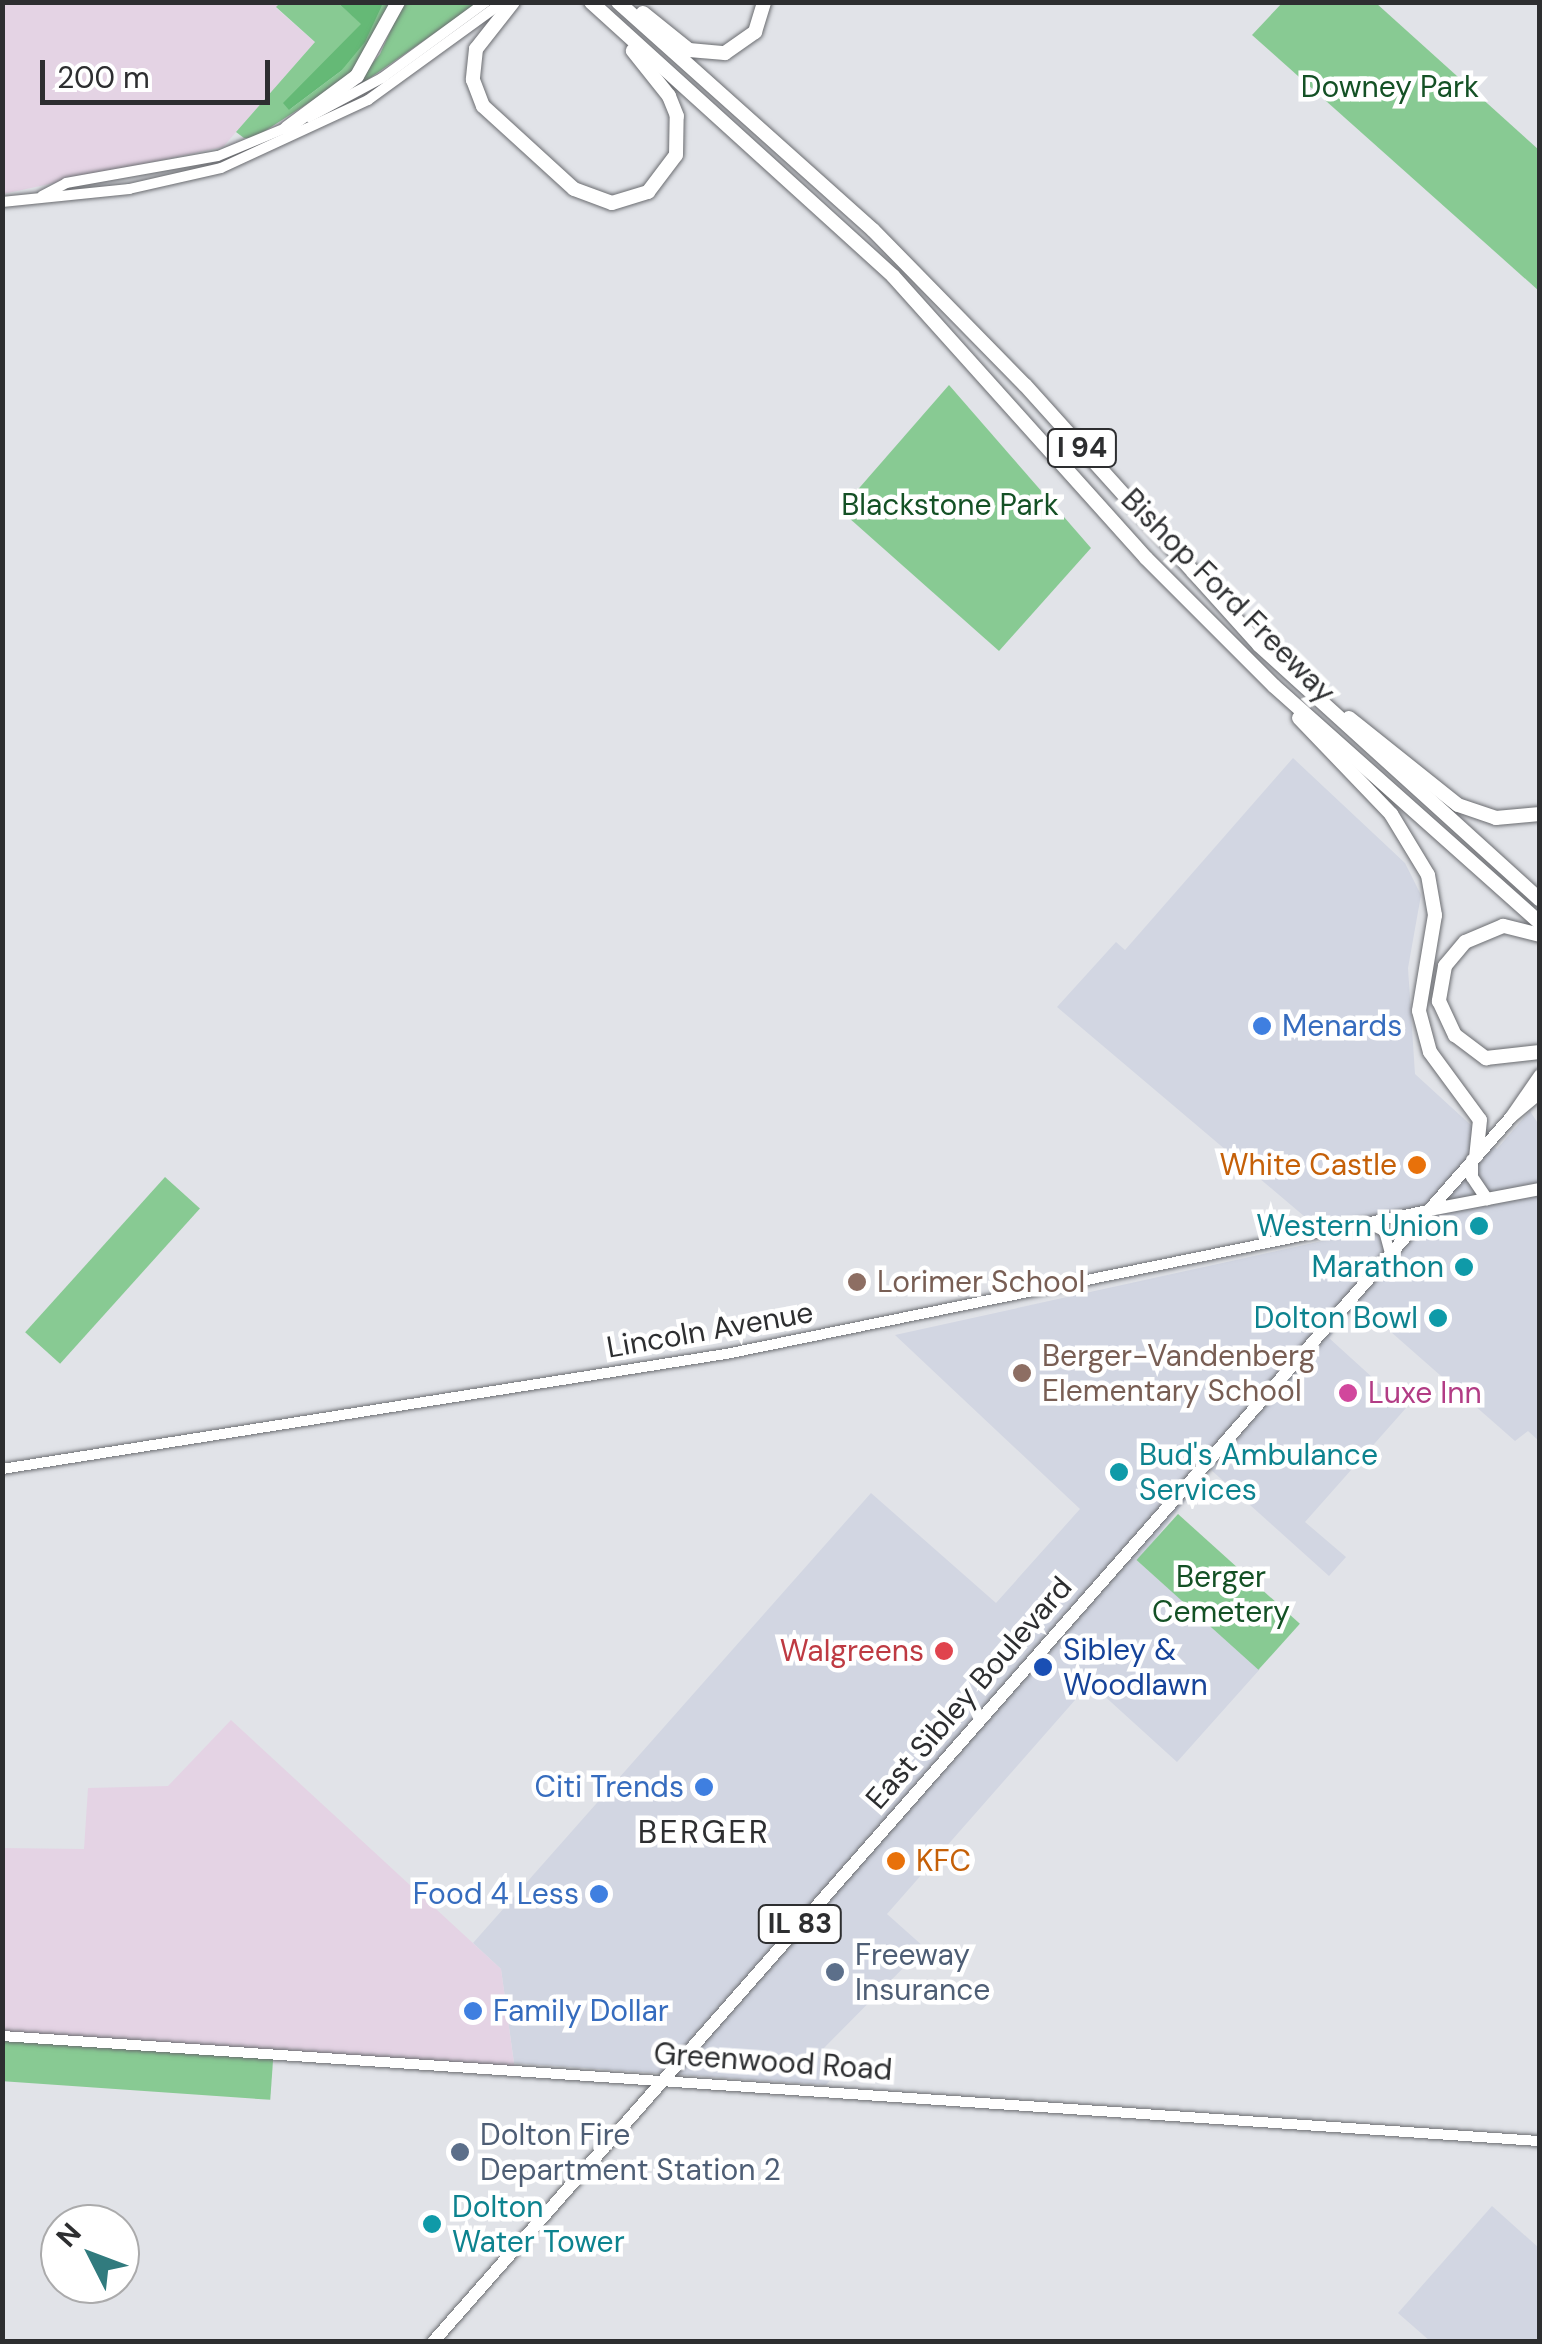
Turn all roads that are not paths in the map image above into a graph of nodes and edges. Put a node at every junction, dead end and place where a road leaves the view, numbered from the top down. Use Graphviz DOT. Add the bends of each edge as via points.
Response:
graph roads {
  1 [pos="398,2"];
  2 [pos="486,2"];
  3 [pos="503,2"];
  4 [pos="513,2"];
  5 [pos="590,2"];
  6 [pos="618,2"];
  7 [pos="629,2"];
  8 [pos="764,2"];
  9 [pos="287,128"];
  10 [pos="248,150"];
  11 [pos="2,202"];
  12 [pos="1274,686"];
  13 [pos="1308,692"];
  14 [pos="1540,814"];
  15 [pos="1540,900"];
  16 [pos="1540,922"];
  17 [pos="1540,935"];
  18 [pos="1540,1052"];
  19 [pos="1540,1076"];
  20 [pos="1540,1093"];
  21 [pos="1510,1116"];
  22 [pos="1474,1158"];
  23 [pos="1540,1189"];
  24 [pos="1487,1199"];
  25 [pos="1428,1210"];
  26 [pos="1365,1224"];
  27 [pos="1390,1253"];
  28 [pos="2,1468"];
  29 [pos="2,2036"];
  30 [pos="663,2080"];
  31 [pos="1540,2141"];
  32 [pos="437,2340"];
  1 -- 9 [label="highway" via="357,76"];
  2 -- 9 [label="street" via="382,78"];
  3 -- 10 [label="street" via="368,100"];
  4 -- 5 [label="highway" via="476,49 473,80 483,106 582,195 612,203 634,199 671,170 676,116 656,75"];
  5 -- 12 [label="highway, Bishop Ford Freeway / I 94" via="892,276 1146,558"];
  6 -- 13 [label="highway, Bishop Ford Freeway / I 94" via="933,289"];
  7 -- 8 [label="highway" via="690,50 707,54 744,45"];
  9 -- 10 [label="street"];
  10 -- 11 [label="street" via="66,183 42,196"];
  12 -- 16 [label="highway, Bishop Ford Freeway / I 94"];
  12 -- 22 [label="highway" via="1391,814 1428,875 1435,916 1418,1011 1430,1052 1480,1120"];
  13 -- 14 [label="highway" via="1458,805 1496,818"];
  13 -- 15 [label="highway, Bishop Ford Freeway / I 94"];
  17 -- 18 [label="highway" via="1503,926 1480,932 1454,951 1439,1001 1454,1034 1486,1058"];
  19 -- 21 [label="main road, East Sibley Boulevard / IL 83"];
  20 -- 21 [label="main road"];
  21 -- 22 [label="main road, East Sibley Boulevard / IL 83"];
  22 -- 24 [label="main road" via="1472,1177"];
  22 -- 25 [label="main road, East Sibley Boulevard / IL 83"];
  23 -- 24 [label="main road, Lincoln Avenue"];
  24 -- 25 [label="main road, Lincoln Avenue"];
  25 -- 26 [label="street, Lincoln Avenue"];
  25 -- 27 [label="main road, East Sibley Boulevard / IL 83"];
  26 -- 27 [label="street" via="1384,1230"];
  26 -- 28 [label="street, Lincoln Avenue" via="738,1352"];
  27 -- 30 [label="main road, East Sibley Boulevard / IL 83"];
  29 -- 30 [label="street, Greenwood Road"];
  30 -- 31 [label="street, Greenwood Road"];
  30 -- 32 [label="main road, East Sibley Boulevard / IL 83"];
}
